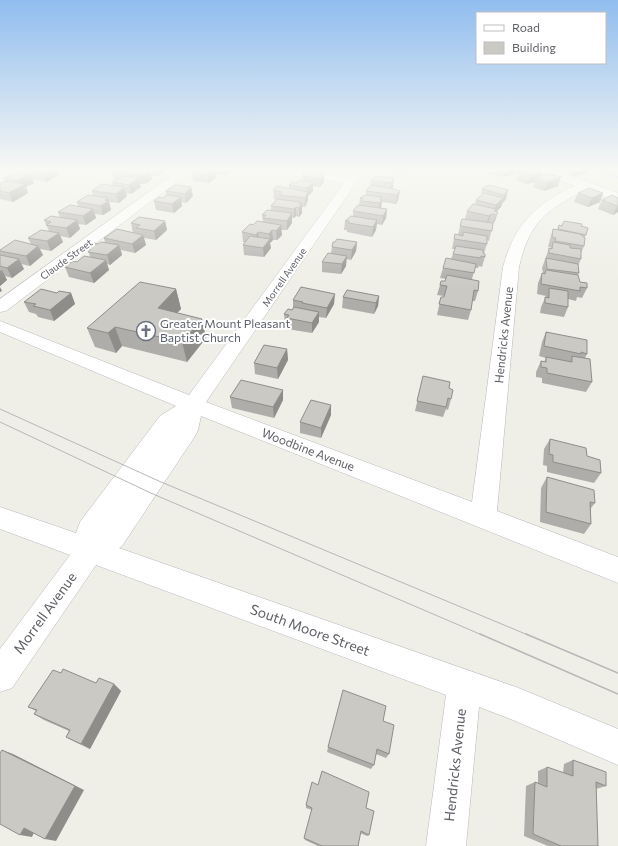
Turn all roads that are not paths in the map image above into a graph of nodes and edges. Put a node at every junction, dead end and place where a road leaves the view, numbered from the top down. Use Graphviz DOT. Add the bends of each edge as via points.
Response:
graph roads {
  1 [pos="136,207"];
  2 [pos="333,207"];
  3 [pos="544,207"];
  4 [pos="0,307"];
  5 [pos="0,326"];
  6 [pos="193,405"];
  7 [pos="0,518"];
  8 [pos="483,518"];
  9 [pos="90,551"];
  10 [pos="618,570"];
  11 [pos="0,676"];
  12 [pos="464,685"];
  13 [pos="618,747"];
  14 [pos="446,846"];
  1 -- 4 [label="street, Claude Street"];
  2 -- 6 [label="street, Morrell Avenue"];
  3 -- 8 [label="street, Hendricks Avenue" via="521,236 511,267"];
  5 -- 6 [label="street, Woodbine Avenue"];
  6 -- 8 [label="street, Woodbine Avenue"];
  6 -- 9 [label="street, Morrell Avenue" via="186,430 113,538"];
  7 -- 9 [label="street, South Moore Street"];
  8 -- 10 [label="street, Woodbine Avenue"];
  9 -- 11 [label="street, Morrell Avenue"];
  9 -- 12 [label="street, South Moore Street"];
  12 -- 13 [label="street, South Moore Street"];
  12 -- 14 [label="street, Hendricks Avenue"];
}
